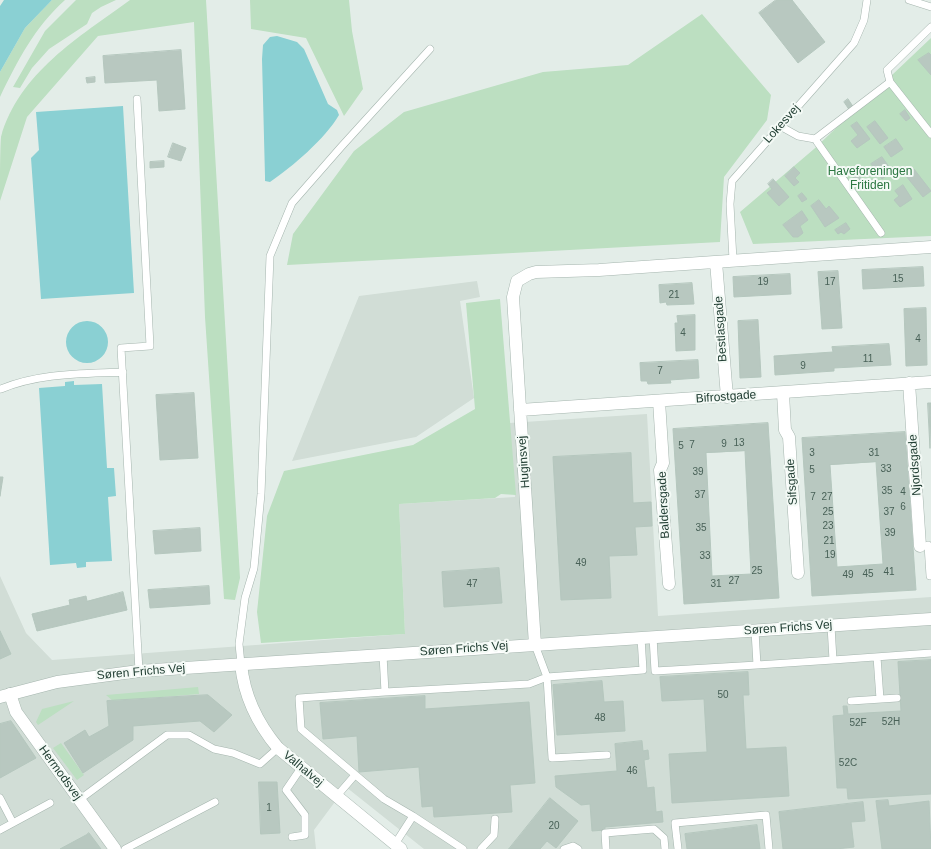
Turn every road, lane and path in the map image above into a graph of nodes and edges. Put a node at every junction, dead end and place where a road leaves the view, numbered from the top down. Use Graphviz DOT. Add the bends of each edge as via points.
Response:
graph roads {
  1 [pos="867,0"];
  2 [pos="909,0"];
  3 [pos="931,8"];
  4 [pos="931,27"];
  5 [pos="430,49"];
  6 [pos="890,82"];
  7 [pos="137,99"];
  8 [pos="780,126"];
  9 [pos="931,134"];
  10 [pos="815,139"];
  11 [pos="881,232"];
  12 [pos="931,247"];
  13 [pos="733,260"];
  14 [pos="716,262"];
  15 [pos="122,372"];
  16 [pos="931,382"];
  17 [pos="909,383"];
  18 [pos="1,389"];
  19 [pos="783,393"];
  20 [pos="727,397"];
  21 [pos="659,401"];
  22 [pos="520,410"];
  23 [pos="926,545"];
  24 [pos="798,573"];
  25 [pos="930,576"];
  26 [pos="669,584"];
  27 [pos="931,619"];
  28 [pos="831,626"];
  29 [pos="755,631"];
  30 [pos="653,637"];
  31 [pos="641,638"];
  32 [pos="535,645"];
  33 [pos="931,653"];
  34 [pos="383,655"];
  35 [pos="877,657"];
  36 [pos="833,660"];
  37 [pos="241,664"];
  38 [pos="757,665"];
  39 [pos="139,671"];
  40 [pos="547,677"];
  41 [pos="386,692"];
  42 [pos="5,696"];
  43 [pos="897,698"];
  44 [pos="880,699"];
  45 [pos="851,700"];
  46 [pos="278,748"];
  47 [pos="607,755"];
  48 [pos="301,768"];
  49 [pos="355,775"];
  50 [pos="336,797"];
  51 [pos="0,798"];
  52 [pos="80,800"];
  53 [pos="215,802"];
  54 [pos="50,803"];
  55 [pos="414,816"];
  56 [pos="495,818"];
  57 [pos="13,823"];
  58 [pos="0,830"];
  59 [pos="292,837"];
  60 [pos="398,846"];
  61 [pos="115,849"];
  62 [pos="125,849"];
  63 [pos="462,849"];
  64 [pos="481,849"];
  65 [pos="564,849"];
  66 [pos="578,849"];
  67 [pos="606,849"];
  68 [pos="665,849"];
  69 [pos="678,849"];
  70 [pos="769,849"];
  1 -- 8 [label="lane, Lokesvej" via="864,20 854,43"];
  2 -- 3 [label="lane"];
  4 -- 6 [label="lane" via="887,70"];
  5 -- 37 [label="lane" via="292,203 270,256 261,494 254,568 245,598 239,644"];
  6 -- 9 [label="lane"];
  6 -- 10 [label="lane"];
  7 -- 15 [label="lane" via="150,346 121,348"];
  8 -- 10 [label="lane" via="798,136"];
  8 -- 13 [label="lane, Lokesvej" via="732,181 730,196"];
  10 -- 11 [label="lane"];
  12 -- 13 [label="street"];
  13 -- 14 [label="street"];
  14 -- 20 [label="street, Bestlasgade"];
  14 -- 22 [label="street, Huginsvej" via="536,272 517,281 513,297"];
  15 -- 18 [label="lane" via="37,377"];
  15 -- 39 [label="lane"];
  16 -- 17 [label="street, Bifrostgade"];
  17 -- 19 [label="street, Bifrostgade"];
  17 -- 23 [label="street, Njordsgade"];
  19 -- 20 [label="street, Bifrostgade"];
  19 -- 24 [label="street, Sifsgade" via="785,430 789,437"];
  20 -- 21 [label="street, Bifrostgade"];
  21 -- 22 [label="street, Bifrostgade"];
  21 -- 26 [label="street, Baldersgade" via="663,463 660,470"];
  22 -- 32 [label="street, Huginsvej"];
  23 -- 25 [label="lane"];
  27 -- 28 [label="street, Søren Frichs Vej"];
  28 -- 29 [label="street, Søren Frichs Vej"];
  28 -- 36 [label="lane"];
  29 -- 30 [label="street, Søren Frichs Vej"];
  29 -- 38 [label="lane"];
  30 -- 31 [label="street, Søren Frichs Vej"];
  30 -- 38 [label="lane" via="655,671"];
  31 -- 32 [label="street, Søren Frichs Vej"];
  31 -- 40 [label="lane" via="643,670"];
  32 -- 34 [label="street, Søren Frichs Vej"];
  32 -- 40 [label="lane"];
  33 -- 35 [label="lane"];
  34 -- 37 [label="street, Søren Frichs Vej"];
  34 -- 41 [label="lane"];
  35 -- 36 [label="lane"];
  35 -- 44 [label="lane"];
  36 -- 38 [label="lane"];
  37 -- 39 [label="street, Søren Frichs Vej"];
  37 -- 46 [label="street, Valhalvej" via="249,702 264,731"];
  39 -- 42 [label="street, Søren Frichs Vej" via="57,682"];
  40 -- 41 [label="lane" via="529,684"];
  40 -- 47 [label="lane" via="552,758"];
  41 -- 49 [label="lane" via="299,698 301,729"];
  42 -- 52 [label="street, Hermodsvej"];
  43 -- 44 [label="lane"];
  44 -- 45 [label="lane"];
  46 -- 48 [label="street, Valhalvej"];
  46 -- 52 [label="lane" via="260,764 233,753 214,749 189,735 167,735"];
  48 -- 50 [label="street, Valhalvej"];
  48 -- 59 [label="lane" via="286,790 305,815 305,835"];
  49 -- 50 [label="lane"];
  49 -- 55 [label="lane" via="384,799"];
  50 -- 60 [label="street, Valhalvej"];
  51 -- 57 [label="lane"];
  52 -- 61 [label="street, Hermodsvej"];
  53 -- 62 [label="lane"];
  54 -- 57 [label="lane"];
  55 -- 60 [label="lane"];
  55 -- 63 [label="lane"];
  56 -- 64 [label="lane" via="494,835"];
  57 -- 58 [label="lane"];
  65 -- 66 [label="lane" via="573,846"];
  67 -- 68 [label="lane" via="605,833 654,829 664,838"];
  69 -- 70 [label="lane" via="675,823 766,815"];
}
